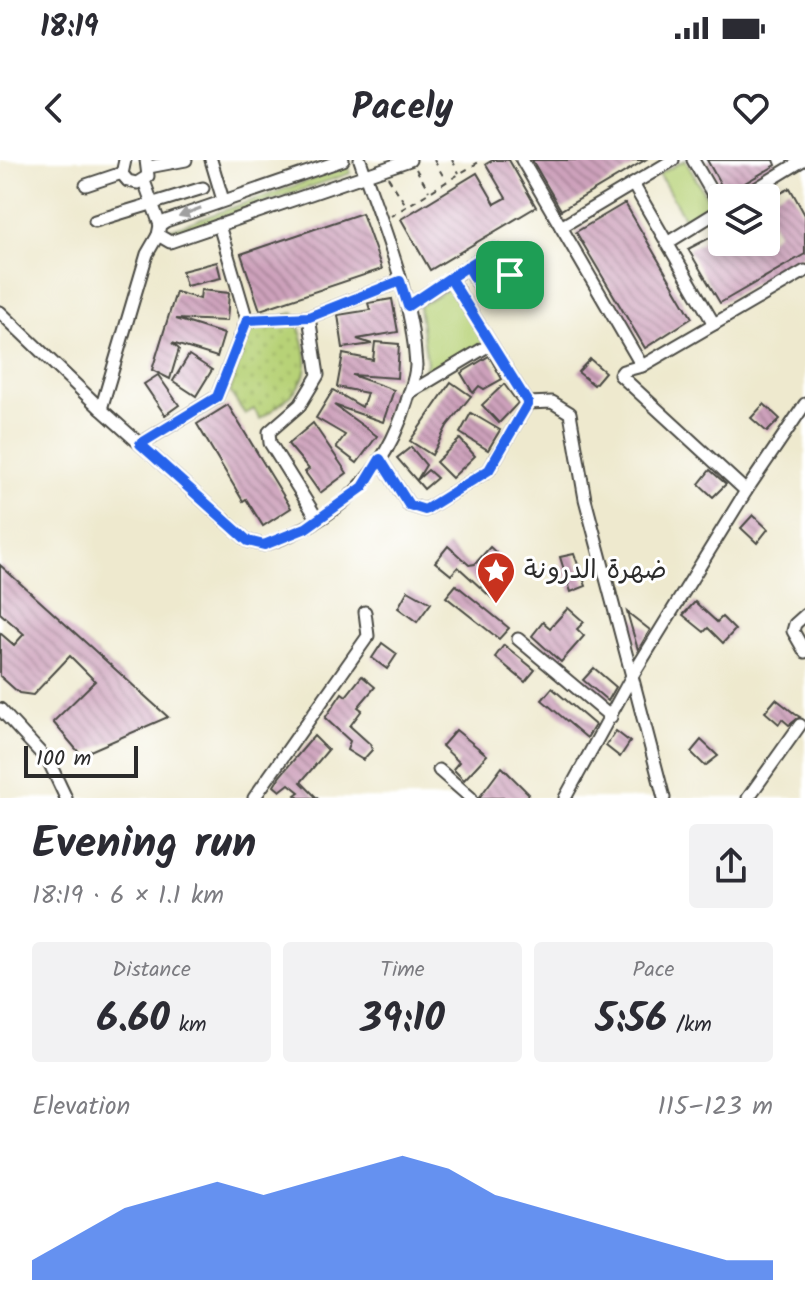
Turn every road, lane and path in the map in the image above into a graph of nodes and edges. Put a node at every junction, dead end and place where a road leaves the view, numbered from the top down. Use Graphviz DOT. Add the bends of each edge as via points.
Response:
graph roads {
  1 [pos="125,160"];
  2 [pos="186,160"];
  3 [pos="211,160"];
  4 [pos="343,160"];
  5 [pos="360,160"];
  6 [pos="434,160"];
  7 [pos="452,160"];
  8 [pos="522,160"];
  9 [pos="673,160"];
  10 [pos="693,160"];
  11 [pos="803,160"];
  12 [pos="479,161"];
  13 [pos="148,163"];
  14 [pos="412,163"];
  15 [pos="122,173"];
  16 [pos="459,174"];
  17 [pos="365,175"];
  18 [pos="388,176"];
  19 [pos="144,181"];
  20 [pos="446,182"];
  21 [pos="633,184"];
  22 [pos="764,184"];
  23 [pos="86,185"];
  24 [pos="708,186"];
  25 [pos="203,188"];
  26 [pos="430,192"];
  27 [pos="223,200"];
  28 [pos="152,205"];
  29 [pos="407,206"];
  30 [pos="708,218"];
  31 [pos="95,221"];
  32 [pos="381,222"];
  33 [pos="219,225"];
  34 [pos="561,227"];
  35 [pos="159,230"];
  36 [pos="667,243"];
  37 [pos="468,266"];
  38 [pos="805,271"];
  39 [pos="450,278"];
  40 [pos="400,281"];
  41 [pos="408,306"];
  42 [pos="0,312"];
  43 [pos="309,317"];
  44 [pos="247,320"];
  45 [pos="714,324"];
  46 [pos="491,344"];
  47 [pos="642,366"];
  48 [pos="409,393"];
  49 [pos="528,403"];
  50 [pos="805,404"];
  51 [pos="101,409"];
  52 [pos="140,444"];
  53 [pos="380,459"];
  54 [pos="746,491"];
  55 [pos="318,520"];
  56 [pos="365,612"];
  57 [pos="805,615"];
  58 [pos="518,639"];
  59 [pos="805,652"];
  60 [pos="632,676"];
  61 [pos="0,709"];
  62 [pos="611,717"];
  63 [pos="800,725"];
  64 [pos="439,770"];
  65 [pos="258,796"];
  66 [pos="66,798"];
  67 [pos="471,798"];
  68 [pos="565,798"];
  69 [pos="664,798"];
  70 [pos="748,798"];
  1 -- 15 [label="street"];
  2 -- 13 [label="street"];
  3 -- 27 [label="street"];
  4 -- 27 [label="street"];
  5 -- 17 [label="street"];
  6 -- 20 [label="path"];
  7 -- 16 [label="path"];
  8 -- 34 [label="street"];
  9 -- 21 [label="street"];
  10 -- 24 [label="street"];
  11 -- 22 [label="street"];
  12 -- 16 [label="path"];
  13 -- 19 [label="street"];
  14 -- 17 [label="street"];
  14 -- 26 [label="path"];
  15 -- 19 [label="street" via="133,183"];
  15 -- 23 [label="street"];
  16 -- 20 [label="path"];
  17 -- 32 [label="street"];
  17 -- 33 [label="street"];
  18 -- 29 [label="path"];
  19 -- 28 [label="street"];
  20 -- 26 [label="path"];
  21 -- 34 [label="street"];
  21 -- 36 [label="street"];
  25 -- 28 [label="street"];
  26 -- 29 [label="path"];
  27 -- 35 [label="street, one-way"];
  28 -- 31 [label="street"];
  28 -- 35 [label="street"];
  29 -- 32 [label="path"];
  30 -- 36 [label="street"];
  32 -- 40 [label="street"];
  33 -- 35 [label="street" via="170,242"];
  33 -- 44 [label="street"];
  34 -- 47 [label="street"];
  35 -- 51 [label="street" via="147,254"];
  36 -- 45 [label="street"];
  37 -- 39 [label="street"];
  38 -- 45 [label="street"];
  39 -- 41 [label="street"];
  39 -- 46 [label="street"];
  40 -- 41 [label="street"];
  40 -- 43 [label="street"];
  41 -- 48 [label="street" via="416,370"];
  42 -- 51 [label="street"];
  43 -- 44 [label="street"];
  43 -- 55 [label="street" via="318,375 300,405 268,436"];
  44 -- 52 [label="street" via="217,397"];
  45 -- 47 [label="street"];
  46 -- 48 [label="street"];
  46 -- 49 [label="street"];
  47 -- 54 [label="street" via="620,375"];
  48 -- 53 [label="street" via="399,426"];
  49 -- 53 [label="street" via="489,470 425,510 409,505"];
  49 -- 60 [label="street" via="552,402 570,413 585,499"];
  50 -- 54 [label="street"];
  51 -- 52 [label="street"];
  52 -- 55 [label="street" via="248,541 264,545"];
  53 -- 55 [label="street" via="363,487"];
  54 -- 60 [label="street"];
  56 -- 65 [label="street" via="368,636"];
  57 -- 59 [label="street" via="793,631"];
  58 -- 62 [label="street"];
  60 -- 62 [label="street"];
  60 -- 69 [label="street"];
  61 -- 66 [label="street" via="49,762"];
  62 -- 68 [label="street"];
  63 -- 70 [label="street"];
  64 -- 67 [label="street"];
}
